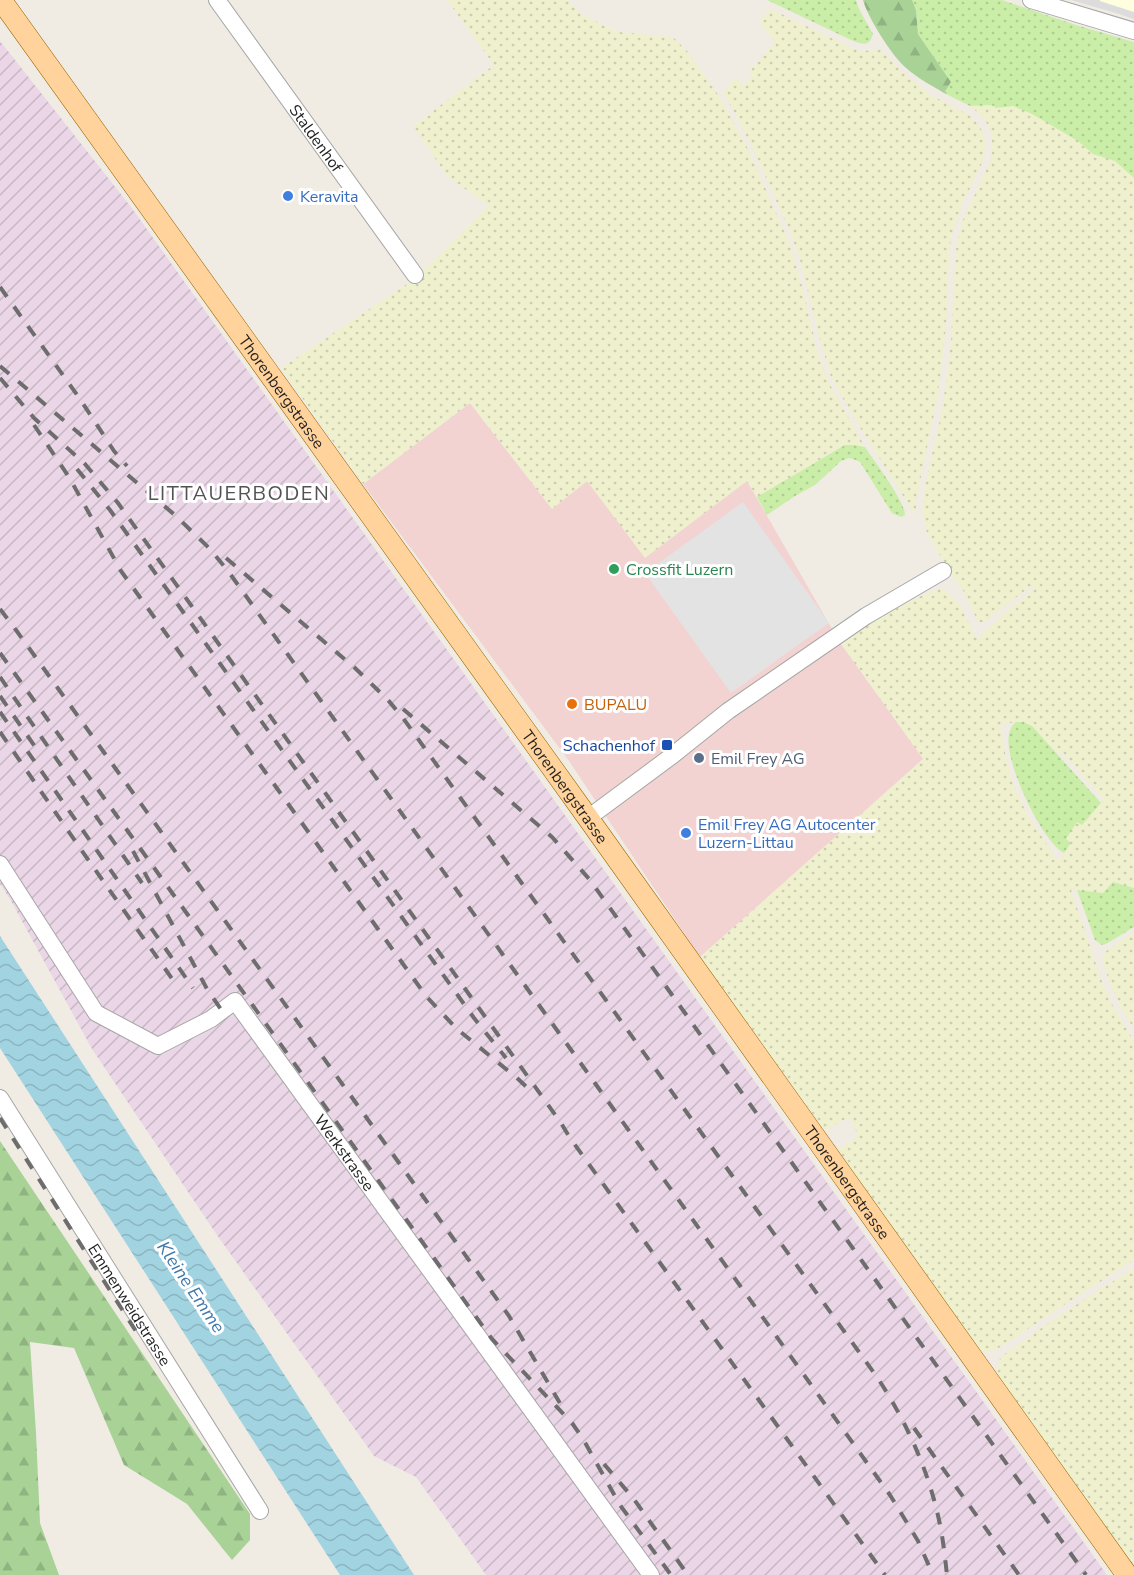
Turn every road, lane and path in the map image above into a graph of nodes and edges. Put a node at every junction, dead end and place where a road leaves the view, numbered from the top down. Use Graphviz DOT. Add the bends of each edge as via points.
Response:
graph roads {
  1 [pos="1,0"];
  2 [pos="217,0"];
  3 [pos="1031,0"];
  4 [pos="1134,31"];
  5 [pos="415,275"];
  6 [pos="943,571"];
  7 [pos="588,818"];
  8 [pos="0,864"];
  9 [pos="0,1098"];
  10 [pos="260,1511"];
  11 [pos="651,1575"];
  12 [pos="1127,1575"];
  1 -- 7 [label="main road, Thorenbergstrasse"];
  2 -- 5 [label="street, Staldenhof"];
  3 -- 4 [label="street"];
  6 -- 7 [label="street" via="866,616 746,699"];
  7 -- 12 [label="main road, Thorenbergstrasse"];
  8 -- 11 [label="street, Werkstrasse" via="96,1013 158,1046 211,1019 235,1001"];
  9 -- 10 [label="street, Emmenweidstrasse"];
}
